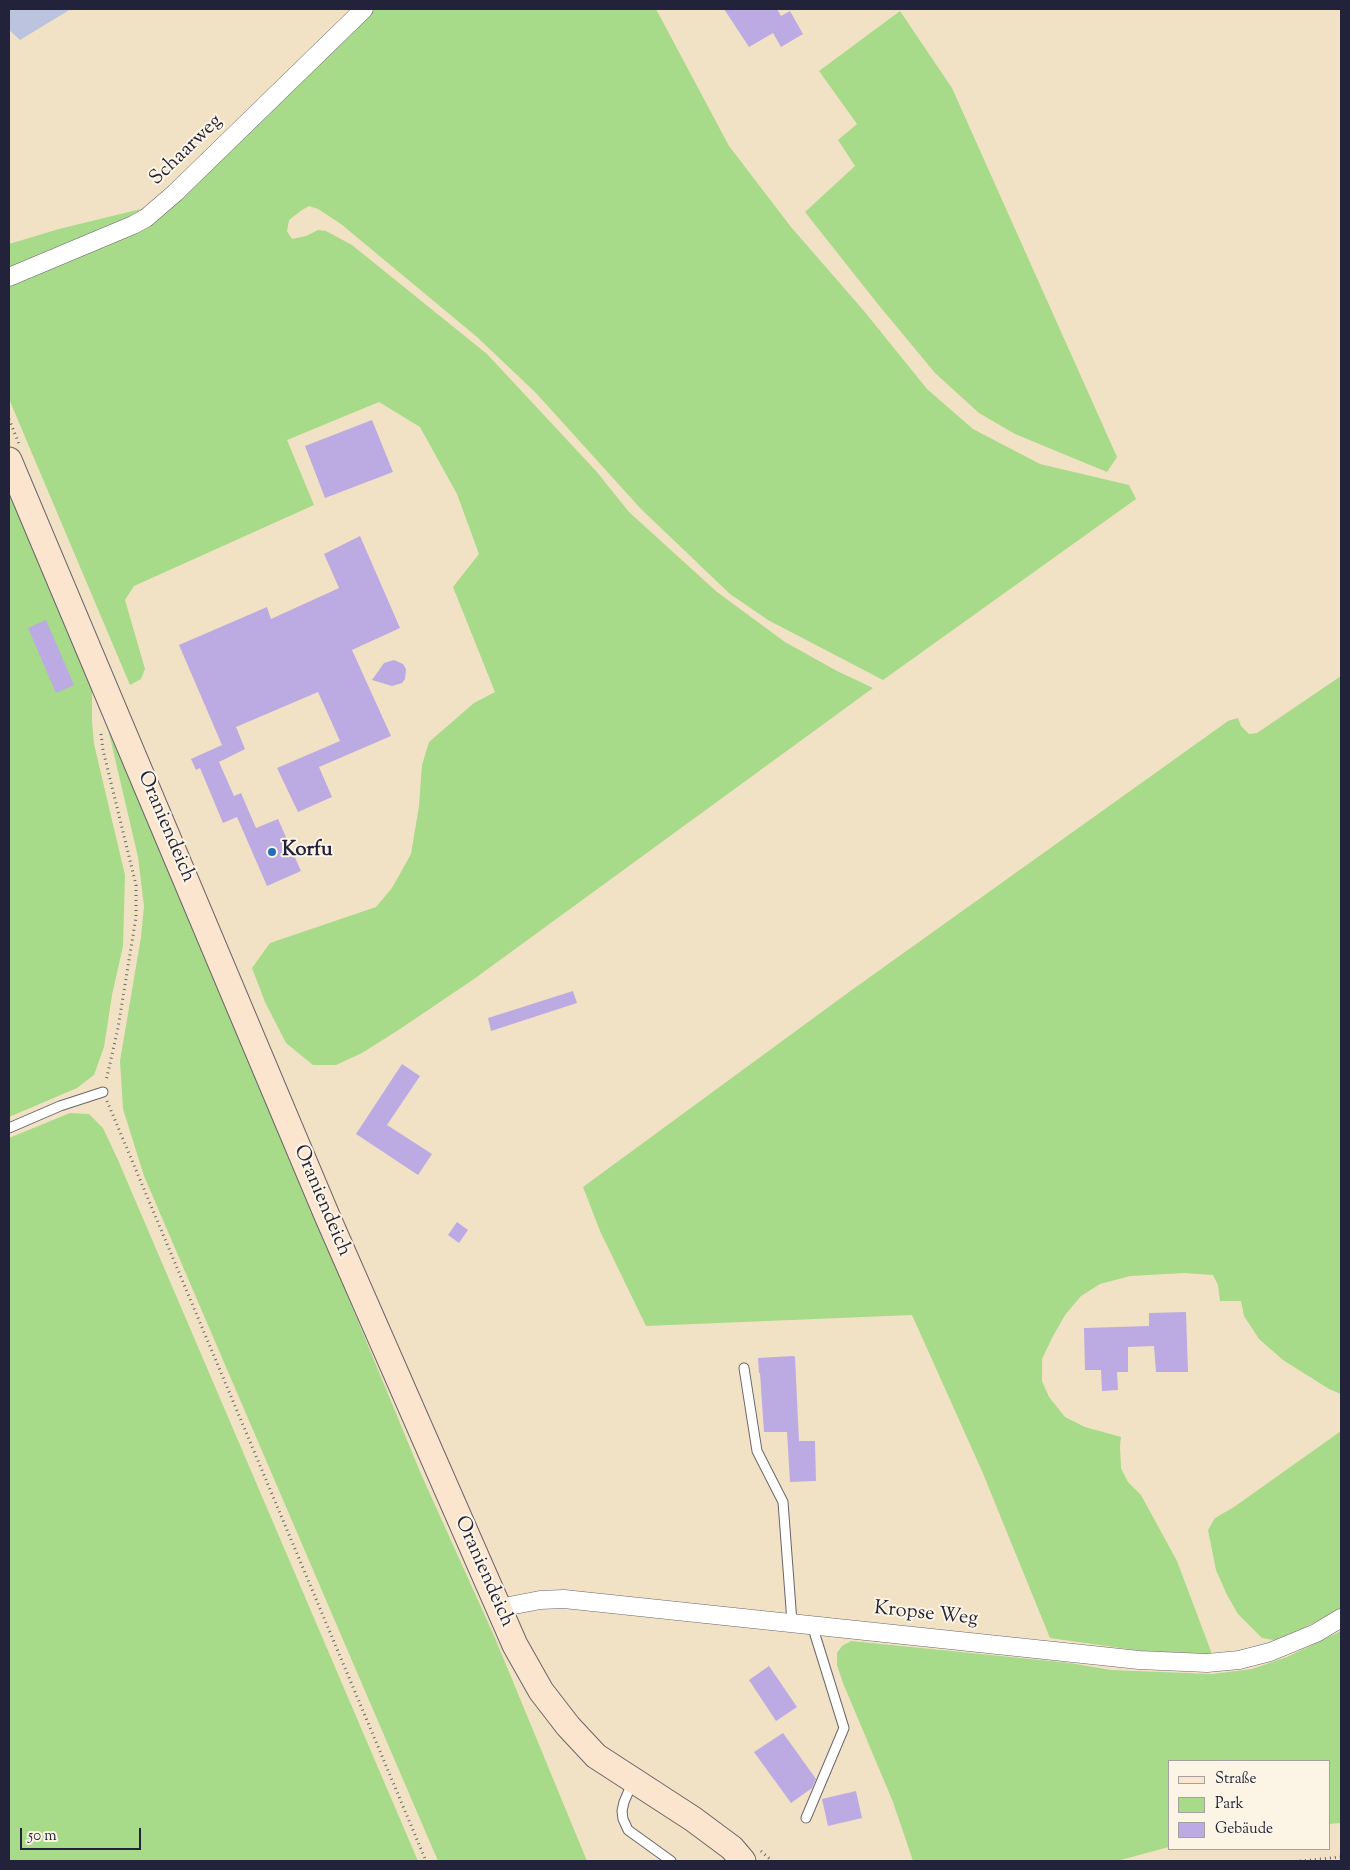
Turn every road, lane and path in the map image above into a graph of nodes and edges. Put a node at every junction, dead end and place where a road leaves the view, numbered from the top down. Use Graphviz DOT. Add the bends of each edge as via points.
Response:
graph roads {
  1 [pos="364,9"];
  2 [pos="9,277"];
  3 [pos="9,460"];
  4 [pos="100,727"];
  5 [pos="103,1092"];
  6 [pos="9,1128"];
  7 [pos="744,1368"];
  8 [pos="499,1608"];
  9 [pos="1341,1618"];
  10 [pos="792,1622"];
  11 [pos="812,1625"];
  12 [pos="633,1780"];
  13 [pos="806,1818"];
  14 [pos="648,1845"];
  15 [pos="751,1855"];
  16 [pos="1341,1857"];
  17 [pos="426,1861"];
  18 [pos="663,1861"];
  19 [pos="671,1861"];
  20 [pos="772,1861"];
  21 [pos="1300,1861"];
  1 -- 2 [label="street, Schaarweg" via="175,194 146,218"];
  3 -- 8 [label="main road, Oraniendeich" via="328,1218"];
  4 -- 5 [label="path" via="136,885 136,918 120,1019"];
  5 -- 6 [label="lane"];
  5 -- 17 [label="path"];
  7 -- 10 [label="lane" via="756,1451 783,1502"];
  8 -- 10 [label="street, Kropse Weg" via="540,1600 564,1600"];
  8 -- 12 [label="main road, Oraniendeich" via="541,1691 568,1726 596,1756"];
  9 -- 11 [label="street, Kropse Weg" via="1316,1633 1270,1652 1239,1660 1207,1663 1139,1660"];
  10 -- 11 [label="street, Kropse Weg"];
  11 -- 13 [label="lane" via="844,1728"];
  12 -- 14 [label="lane" via="624,1802 622,1819 628,1830"];
  12 -- 15 [label="main road, Oraniendeich" via="732,1848"];
  14 -- 18 [label="lane"];
  14 -- 19 [label="lane"];
  15 -- 20 [label="path"];
  16 -- 21 [label="path"];
}
